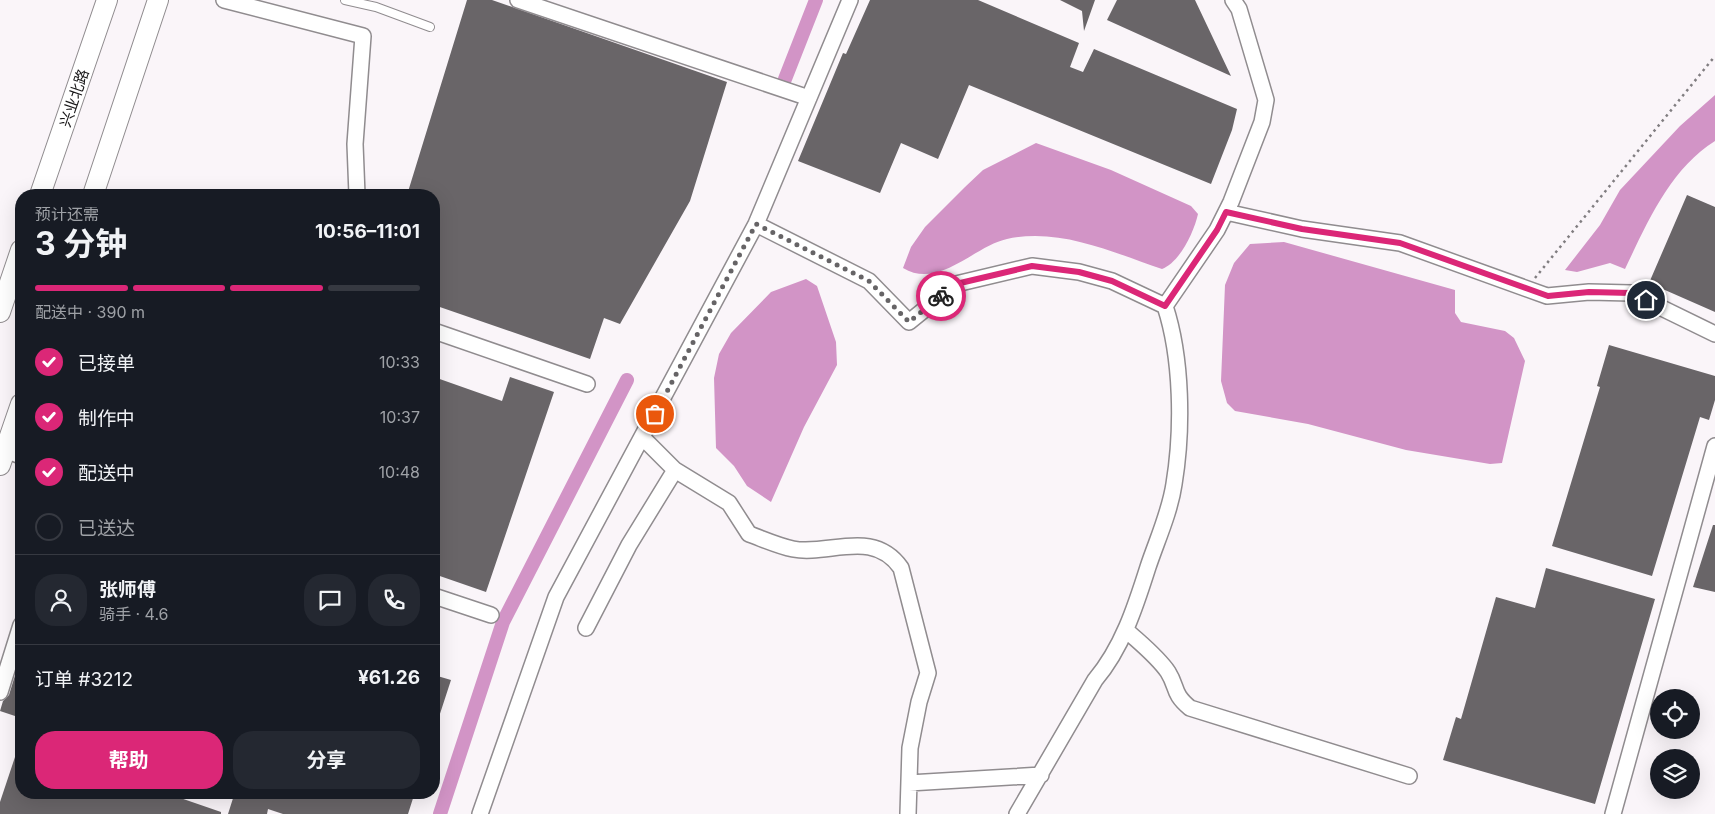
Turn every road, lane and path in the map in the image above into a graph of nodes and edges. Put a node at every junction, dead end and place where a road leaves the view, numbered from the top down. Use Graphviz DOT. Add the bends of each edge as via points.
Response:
graph roads {
  1 [pos="107,0"];
  2 [pos="158,0"];
  3 [pos="224,0"];
  4 [pos="345,0"];
  5 [pos="518,0"];
  6 [pos="850,0"];
  7 [pos="1234,0"];
  8 [pos="430,27"];
  9 [pos="1715,56"];
  10 [pos="809,98"];
  11 [pos="42,189"];
  12 [pos="95,189"];
  13 [pos="357,189"];
  14 [pos="1226,212"];
  15 [pos="756,224"];
  16 [pos="15,268"];
  17 [pos="1526,288"];
  18 [pos="1165,306"];
  19 [pos="0,312"];
  20 [pos="440,333"];
  21 [pos="1715,334"];
  22 [pos="586,384"];
  23 [pos="15,430"];
  24 [pos="642,437"];
  25 [pos="1715,446"];
  26 [pos="9,457"];
  27 [pos="675,470"];
  28 [pos="440,598"];
  29 [pos="491,615"];
  30 [pos="586,628"];
  31 [pos="1126,630"];
  32 [pos="15,644"];
  33 [pos="0,692"];
  34 [pos="1041,775"];
  35 [pos="1409,776"];
  36 [pos="909,783"];
  37 [pos="480,814"];
  38 [pos="908,814"];
  39 [pos="1017,814"];
  40 [pos="1613,814"];
  1 -- 11 [label="main road, 兴业北路"];
  2 -- 12 [label="main road"];
  3 -- 13 [label="street" via="363,36 355,144"];
  4 -- 8 [label="lane" via="376,7"];
  5 -- 10 [label="street"];
  6 -- 10 [label="street"];
  7 -- 14 [label="street" via="1266,100 1262,122"];
  9 -- 17 [label="path"];
  10 -- 15 [label="street"];
  14 -- 17 [label="street" via="1302,229 1400,243"];
  14 -- 18 [label="street"];
  15 -- 18 [label="street" via="869,281 909,322 956,284 1032,266 1079,272 1112,281"];
  15 -- 24 [label="street"];
  16 -- 19 [label="main road"];
  17 -- 21 [label="street" via="1548,296 1589,292 1631,293"];
  18 -- 31 [label="street" via="1174,334 1179,417 1174,485"];
  20 -- 22 [label="street"];
  23 -- 26 [label="main road"];
  24 -- 27 [label="street"];
  24 -- 37 [label="street" via="556,597"];
  25 -- 40 [label="street"];
  27 -- 30 [label="street" via="629,545"];
  27 -- 36 [label="street" via="729,503 749,534 794,549 865,545 894,558 901,568 928,673 910,748"];
  28 -- 29 [label="street"];
  31 -- 34 [label="street"];
  31 -- 35 [label="street" via="1157,659 1169,674 1178,698 1190,708"];
  32 -- 33 [label="street"];
  34 -- 36 [label="street"];
  34 -- 39 [label="street"];
  36 -- 38 [label="street"];
}
